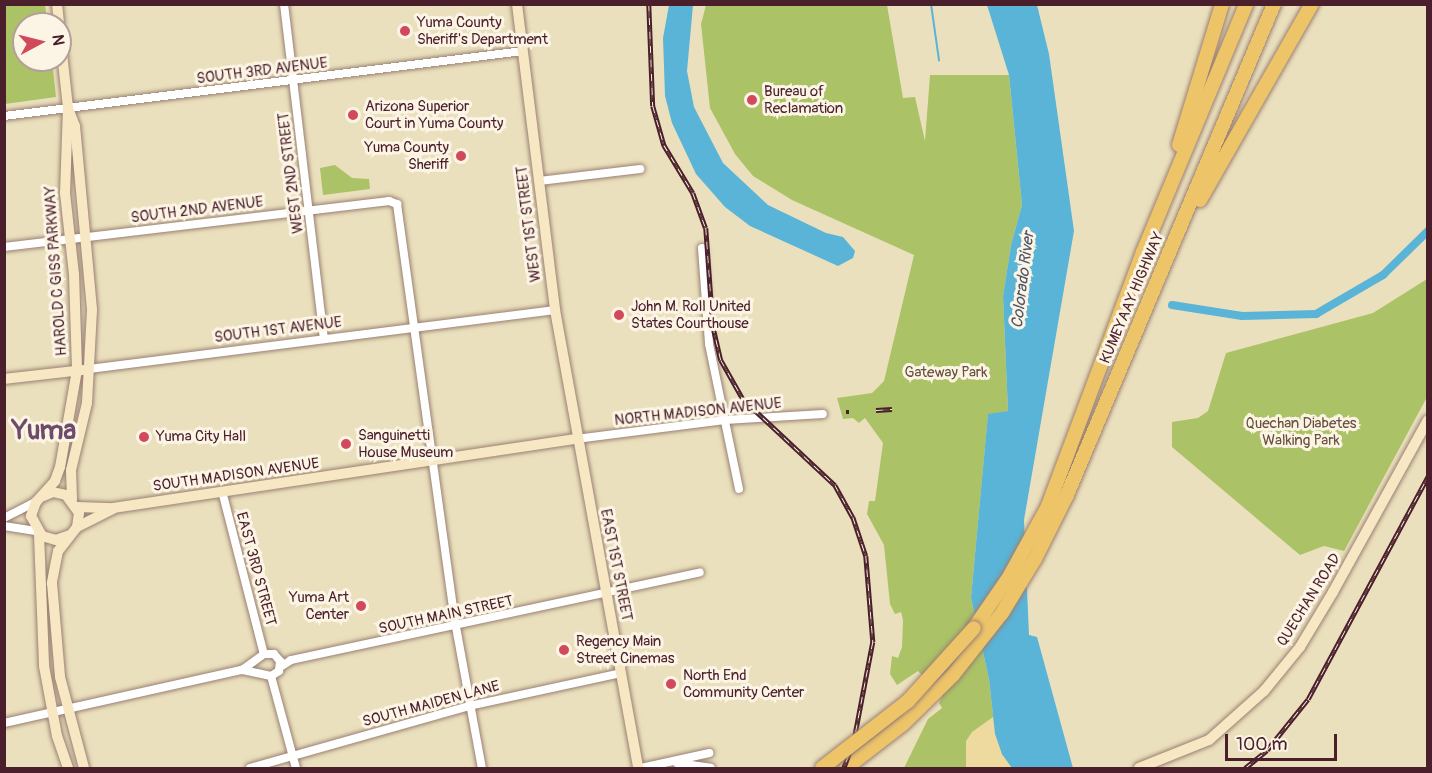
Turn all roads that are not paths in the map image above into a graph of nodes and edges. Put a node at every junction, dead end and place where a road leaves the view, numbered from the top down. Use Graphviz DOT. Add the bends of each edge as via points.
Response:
graph roads {
  1 [pos="284,4"];
  2 [pos="517,4"];
  3 [pos="1222,4"];
  4 [pos="1246,4"];
  5 [pos="1274,4"];
  6 [pos="1312,4"];
  7 [pos="523,51"];
  8 [pos="64,72"];
  9 [pos="293,81"];
  10 [pos="68,108"];
  11 [pos="4,116"];
  12 [pos="640,169"];
  13 [pos="539,181"];
  14 [pos="309,210"];
  15 [pos="85,237"];
  16 [pos="71,239"];
  17 [pos="4,247"];
  18 [pos="702,248"];
  19 [pos="1143,252"];
  20 [pos="1165,264"];
  21 [pos="555,310"];
  22 [pos="414,327"];
  23 [pos="324,339"];
  24 [pos="90,369"];
  25 [pos="77,370"];
  26 [pos="4,379"];
  27 [pos="823,414"];
  28 [pos="725,420"];
  29 [pos="1428,420"];
  30 [pos="576,439"];
  31 [pos="433,462"];
  32 [pos="739,489"];
  33 [pos="222,491"];
  34 [pos="38,500"];
  35 [pos="75,503"];
  36 [pos="113,508"];
  37 [pos="4,518"];
  38 [pos="4,526"];
  39 [pos="74,531"];
  40 [pos="38,532"];
  41 [pos="700,572"];
  42 [pos="606,595"];
  43 [pos="456,627"];
  44 [pos="264,654"];
  45 [pos="276,656"];
  46 [pos="291,660"];
  47 [pos="257,662"];
  48 [pos="280,668"];
  49 [pos="242,670"];
  50 [pos="259,672"];
  51 [pos="621,673"];
  52 [pos="271,676"];
  53 [pos="470,706"];
  54 [pos="67,709"];
  55 [pos="52,713"];
  56 [pos="4,723"];
  57 [pos="709,753"];
  58 [pos="292,756"];
  59 [pos="671,762"];
  60 [pos="68,768"];
  61 [pos="84,768"];
  62 [pos="250,768"];
  63 [pos="296,768"];
  64 [pos="482,768"];
  65 [pos="639,768"];
  66 [pos="711,768"];
  67 [pos="822,768"];
  68 [pos="846,768"];
  69 [pos="1139,768"];
  1 -- 9 [label="street, WEST 2ND STREET"];
  2 -- 7 [label="street, WEST 1ST STREET"];
  3 -- 19 [label="highway"];
  4 -- 19 [label="highway, KUMEYAAY HIGHWAY"];
  5 -- 20 [label="highway, KUMEYAAY HIGHWAY"];
  6 -- 20 [label="highway" via="1259,91"];
  7 -- 9 [label="street, SOUTH 3RD AVENUE"];
  7 -- 13 [label="street, WEST 1ST STREET"];
  8 -- 10 [label="street, HAROLD C GISS PARKWAY"];
  9 -- 10 [label="street, SOUTH 3RD AVENUE"];
  9 -- 14 [label="street, WEST 2ND STREET"];
  10 -- 11 [label="street, SOUTH 3RD AVENUE"];
  10 -- 15 [label="street, HAROLD C GISS PARKWAY" via="75,126"];
  10 -- 16 [label="street, HAROLD C GISS PARKWAY" via="65,193"];
  12 -- 13 [label="street"];
  13 -- 21 [label="street, WEST 1ST STREET"];
  14 -- 15 [label="street, SOUTH 2ND AVENUE"];
  14 -- 22 [label="street, SOUTH 2ND AVENUE" via="393,202 401,212"];
  14 -- 23 [label="street, WEST 2ND STREET"];
  15 -- 16 [label="street, SOUTH 2ND AVENUE"];
  15 -- 24 [label="street, HAROLD C GISS PARKWAY" via="92,310"];
  16 -- 17 [label="street, SOUTH 2ND AVENUE"];
  16 -- 25 [label="street, HAROLD C GISS PARKWAY"];
  18 -- 28 [label="street" via="709,344"];
  19 -- 67 [label="highway, KUMEYAAY HIGHWAY, bridge" via="1055,489 1009,578 931,679 885,722"];
  20 -- 68 [label="highway, KUMEYAAY HIGHWAY" via="1058,513 1011,600 940,689"];
  21 -- 22 [label="street, SOUTH 1ST AVENUE"];
  21 -- 30 [label="street, WEST 1ST STREET"];
  22 -- 23 [label="street, SOUTH 1ST AVENUE"];
  22 -- 31 [label="street"];
  23 -- 24 [label="street, SOUTH 1ST AVENUE"];
  24 -- 25 [label="street, SOUTH 1ST AVENUE"];
  24 -- 35 [label="street, HAROLD C GISS PARKWAY" via="87,403 71,470"];
  25 -- 26 [label="street, SOUTH 1ST AVENUE"];
  25 -- 34 [label="street, HAROLD C GISS PARKWAY" via="60,467 55,481"];
  27 -- 28 [label="street, NORTH MADISON AVENUE"];
  28 -- 30 [label="street, NORTH MADISON AVENUE"];
  28 -- 32 [label="street"];
  29 -- 69 [label="street, QUECHAN ROAD" via="1328,602 1300,647 1264,691 1209,740"];
  30 -- 31 [label="street, SOUTH MADISON AVENUE"];
  30 -- 42 [label="street, EAST 1ST STREET"];
  31 -- 33 [label="street, SOUTH MADISON AVENUE"];
  31 -- 43 [label="street"];
  33 -- 36 [label="street, SOUTH MADISON AVENUE"];
  33 -- 44 [label="street, EAST 3RD STREET"];
  34 -- 35 [label="street" via="53,492"];
  34 -- 37 [label="street"];
  34 -- 40 [label="street" via="32,516"];
  35 -- 36 [label="street, SOUTH MADISON AVENUE"];
  35 -- 39 [label="street"];
  36 -- 39 [label="street"];
  38 -- 40 [label="street"];
  39 -- 40 [label="street" via="56,540"];
  39 -- 54 [label="street" via="58,551 52,572 57,656"];
  40 -- 55 [label="street" via="40,628"];
  41 -- 42 [label="street, SOUTH MAIN STREET"];
  42 -- 43 [label="street, SOUTH MAIN STREET"];
  42 -- 51 [label="street, EAST 1ST STREET"];
  43 -- 46 [label="street, SOUTH MAIN STREET"];
  43 -- 53 [label="street"];
  44 -- 45 [label="street"];
  44 -- 47 [label="street"];
  45 -- 46 [label="street, SOUTH MAIN STREET"];
  45 -- 48 [label="street"];
  46 -- 48 [label="street, SOUTH MAIN STREET"];
  47 -- 49 [label="street"];
  47 -- 50 [label="street"];
  48 -- 52 [label="street"];
  49 -- 50 [label="street"];
  49 -- 54 [label="street"];
  50 -- 52 [label="street"];
  51 -- 53 [label="street, SOUTH MAIDEN LANE"];
  51 -- 65 [label="street, EAST 1ST STREET"];
  52 -- 58 [label="street"];
  53 -- 58 [label="street, SOUTH MAIDEN LANE"];
  53 -- 64 [label="street"];
  54 -- 55 [label="street"];
  54 -- 61 [label="street"];
  55 -- 56 [label="street"];
  55 -- 60 [label="street"];
  57 -- 59 [label="street"];
  58 -- 62 [label="street, SOUTH MAIDEN LANE"];
  58 -- 63 [label="street"];
  59 -- 65 [label="street"];
  59 -- 66 [label="street"];
}
